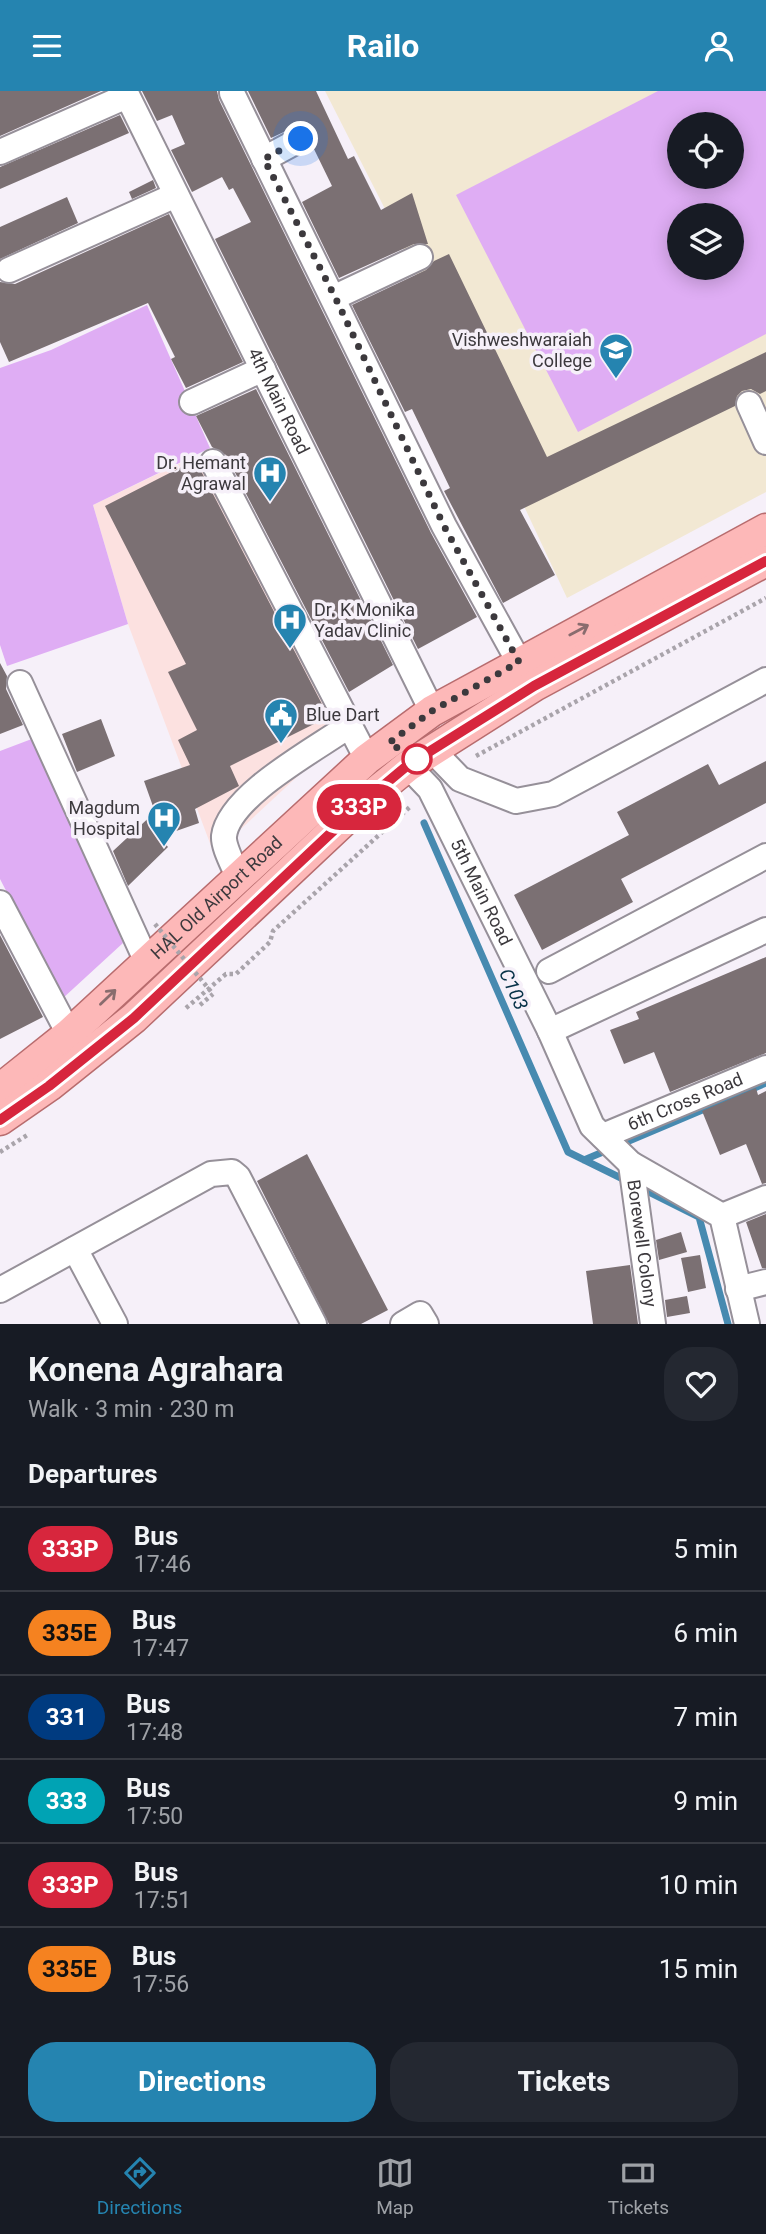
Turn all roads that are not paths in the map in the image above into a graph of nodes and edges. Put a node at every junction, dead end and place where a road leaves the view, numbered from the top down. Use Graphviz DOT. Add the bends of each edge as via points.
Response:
graph roads {
  1 [pos="127,93"];
  2 [pos="232,93"];
  3 [pos="301,139"];
  4 [pos="0,152"];
  5 [pos="264,159"];
  6 [pos="176,195"];
  7 [pos="420,257"];
  8 [pos="9,270"];
  9 [pos="335,297"];
  10 [pos="263,369"];
  11 [pos="192,402"];
  12 [pos="749,404"];
  13 [pos="766,442"];
  14 [pos="213,462"];
  15 [pos="766,529"];
  16 [pos="766,561"];
  17 [pos="519,662"];
  18 [pos="766,680"];
  19 [pos="20,683"];
  20 [pos="432,711"];
  21 [pos="350,725"];
  22 [pos="367,759"];
  23 [pos="430,762"];
  24 [pos="766,856"];
  25 [pos="238,877"];
  26 [pos="0,903"];
  27 [pos="766,930"];
  28 [pos="146,960"];
  29 [pos="549,971"];
  30 [pos="551,1031"];
  31 [pos="69,1034"];
  32 [pos="766,1068"];
  33 [pos="0,1089"];
  34 [pos="0,1120"];
  35 [pos="603,1136"];
  36 [pos="631,1164"];
  37 [pos="766,1198"];
  38 [pos="722,1216"];
  39 [pos="75,1249"];
  40 [pos="766,1282"];
  41 [pos="738,1289"];
  42 [pos="0,1290"];
  43 [pos="115,1324"];
  44 [pos="314,1324"];
  45 [pos="403,1324"];
  46 [pos="426,1324"];
  47 [pos="653,1324"];
  48 [pos="747,1324"];
  1 -- 4 [label="street"];
  1 -- 6 [label="street, 4th Main Road"];
  2 -- 5 [label="street"];
  3 -- 5 [label="street"];
  5 -- 9 [label="street"];
  6 -- 8 [label="street"];
  6 -- 10 [label="street, 4th Main Road"];
  7 -- 9 [label="street"];
  9 -- 17 [label="street" via="444,526"];
  10 -- 11 [label="street"];
  10 -- 20 [label="street, 4th Main Road"];
  12 -- 13 [label="street"];
  14 -- 21 [label="street"];
  17 -- 15 [label="main road, HAL Old Airport Road, one-way"];
  16 -- 23 [label="main road, HAL Old Airport Road" via="534,686"];
  17 -- 20 [label="main road, HAL Old Airport Road"];
  18 -- 23 [label="street" via="553,794 516,801"];
  19 -- 28 [label="street"];
  20 -- 22 [label="main road, HAL Old Airport Road"];
  21 -- 22 [label="street"];
  21 -- 25 [label="street" via="243,801 223,838"];
  22 -- 25 [label="main road, HAL Old Airport Road"];
  23 -- 30 [label="street, 5th Main Road" via="430,789"];
  23 -- 34 [label="main road, HAL Old Airport Road" via="366,800 134,1018"];
  24 -- 29 [label="street"];
  25 -- 28 [label="main road, HAL Old Airport Road"];
  26 -- 31 [label="street"];
  27 -- 30 [label="street"];
  31 -- 28 [label="main road, HAL Old Airport Road, one-way"];
  30 -- 35 [label="street, 5th Main Road" via="592,1126"];
  31 -- 33 [label="main road, HAL Old Airport Road"];
  32 -- 35 [label="street, 6th Cross Road"];
  35 -- 36 [label="street, 5th Main Road"];
  36 -- 38 [label="street, 5th Main Road"];
  36 -- 47 [label="street, Borewell Colony"];
  37 -- 38 [label="street"];
  38 -- 41 [label="street"];
  39 -- 42 [label="street"];
  39 -- 43 [label="street"];
  39 -- 44 [label="street" via="211,1174 232,1172"];
  40 -- 41 [label="street"];
  41 -- 48 [label="street"];
  45 -- 46 [label="street" via="420,1314"];
}
